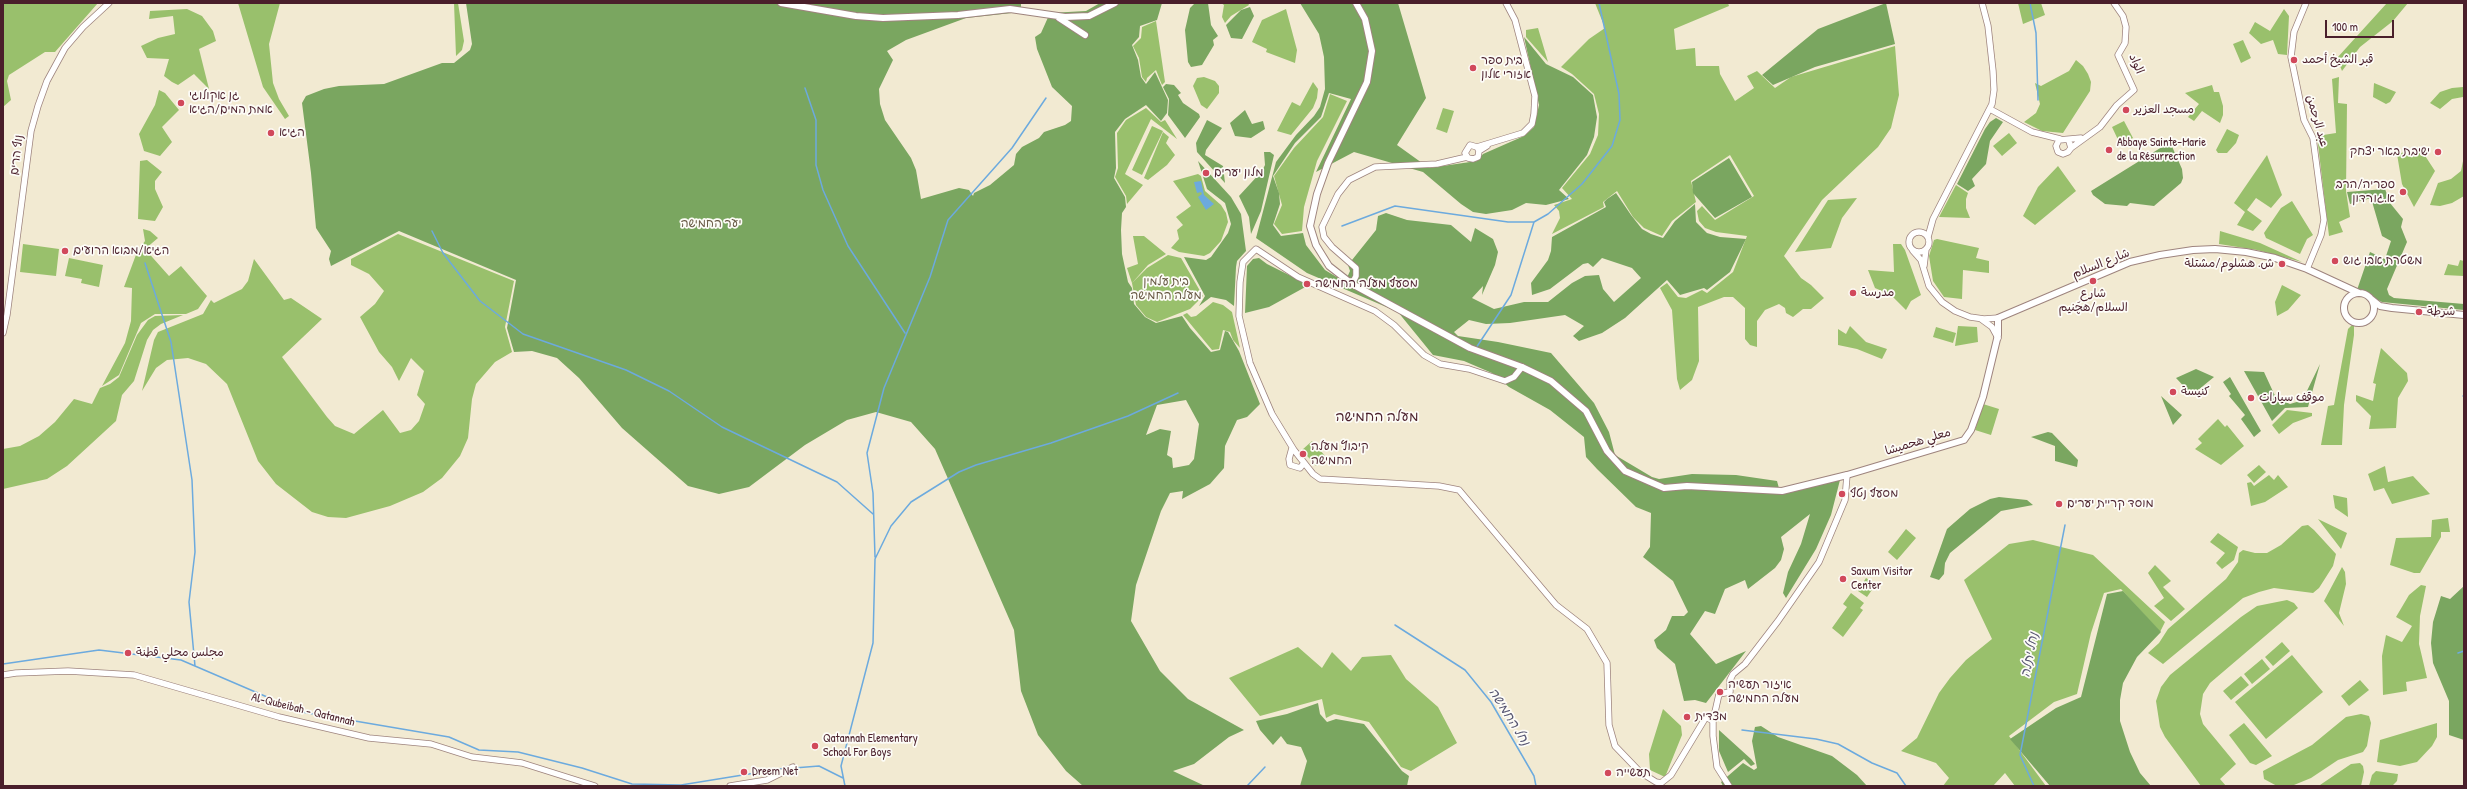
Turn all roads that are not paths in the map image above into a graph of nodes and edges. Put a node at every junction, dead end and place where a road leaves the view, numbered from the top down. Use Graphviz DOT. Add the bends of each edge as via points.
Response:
graph roads {
  1 [pos="108,3"];
  2 [pos="781,3"];
  3 [pos="1115,3"];
  4 [pos="1356,3"];
  5 [pos="1506,3"];
  6 [pos="1982,3"];
  7 [pos="2114,3"];
  8 [pos="2306,3"];
  9 [pos="1054,15"];
  10 [pos="1085,35"];
  11 [pos="1990,109"];
  12 [pos="2043,136"];
  13 [pos="2083,137"];
  14 [pos="2060,139"];
  15 [pos="2069,140"];
  16 [pos="2056,147"];
  17 [pos="2071,148"];
  18 [pos="1478,149"];
  19 [pos="1465,150"];
  20 [pos="1467,157"];
  21 [pos="1454,160"];
  22 [pos="1933,219"];
  23 [pos="1919,231"];
  24 [pos="1928,237"];
  25 [pos="1926,249"];
  26 [pos="1913,251"];
  27 [pos="2308,269"];
  28 [pos="1924,271"];
  29 [pos="2332,281"];
  30 [pos="1352,284"];
  31 [pos="2359,293"];
  32 [pos="2370,298"];
  33 [pos="2345,302"];
  34 [pos="2392,308"];
  35 [pos="2372,315"];
  36 [pos="2464,315"];
  37 [pos="1998,318"];
  38 [pos="1981,319"];
  39 [pos="3,333"];
  40 [pos="1998,338"];
  41 [pos="1522,367"];
  42 [pos="1292,448"];
  43 [pos="1304,463"];
  44 [pos="1846,475"];
  45 [pos="3,675"];
  46 [pos="1713,721"];
  47 [pos="793,767"];
  48 [pos="595,786"];
  49 [pos="730,786"];
  50 [pos="1729,786"];
  1 -- 39 [label="street, נוף הרים" via="65,48 47,81 36,113 31,131"];
  2 -- 9 [label="main road" via="876,17 943,16 1010,9"];
  3 -- 9 [label="main road" via="1089,16"];
  4 -- 30 [label="main road" via="1365,20 1372,51 1367,82 1328,163 1317,194 1310,226 1316,245 1329,266"];
  5 -- 18 [label="street" via="1516,20 1535,96 1532,124 1523,133"];
  6 -- 11 [label="street" via="1988,26 1994,78"];
  7 -- 13 [label="street, الواد" via="2126,27 2125,43 2118,56 2134,90 2117,105 2100,127"];
  8 -- 27 [label="street, عبد الرحمن" via="2294,32 2291,57 2302,113 2313,138 2324,220"];
  9 -- 10 [label="main road"];
  11 -- 12 [label="street" via="2026,130"];
  11 -- 22 [label="street"];
  12 -- 14 [label="street"];
  12 -- 16 [label="street"];
  13 -- 15 [label="street"];
  13 -- 17 [label="street"];
  14 -- 15 [label="street"];
  14 -- 16 [label="street"];
  15 -- 17 [label="street"];
  16 -- 17 [label="street" via="2058,152 2064,154"];
  18 -- 19 [label="street" via="1470,146"];
  18 -- 20 [label="street" via="1475,159"];
  19 -- 20 [label="street"];
  19 -- 21 [label="street"];
  20 -- 21 [label="street"];
  21 -- 30 [label="street" via="1437,164 1375,167 1349,180 1338,194 1322,227 1324,237 1356,268"];
  22 -- 23 [label="street"];
  22 -- 24 [label="street"];
  23 -- 24 [label="street"];
  23 -- 26 [label="street" via="1913,232 1909,238 1909,245"];
  24 -- 25 [label="street"];
  25 -- 26 [label="street" via="1920,252"];
  25 -- 28 [label="street, شارع السلام"];
  26 -- 28 [label="street, شارع السلام" via="1921,260"];
  27 -- 29 [label="main road, شارع السلام"];
  27 -- 37 [label="main road, شارع السلام" via="2266,256 2233,251 2205,250 2167,254 2120,266"];
  28 -- 38 [label="street, شارع السلام" via="1932,291 1942,302 1962,314"];
  29 -- 31 [label="main road, شارع السلام"];
  29 -- 33 [label="main road, شارع السلام" via="2343,292"];
  30 -- 41 [label="main road" via="1470,348"];
  31 -- 32 [label="main road"];
  31 -- 33 [label="main road"];
  32 -- 34 [label="main road" via="2380,306"];
  32 -- 35 [label="main road"];
  33 -- 35 [label="main road" via="2346,315 2352,321 2361,323"];
  34 -- 35 [label="main road" via="2378,310"];
  34 -- 36 [label="main road"];
  37 -- 38 [label="street, شارع السلام"];
  37 -- 40 [label="main road, معلي هحميشا"];
  38 -- 40 [label="street" via="1992,327"];
  40 -- 44 [label="main road, معلي هحميشا" via="1983,397 1966,438"];
  41 -- 42 [label="street" via="1514,377 1505,381 1434,362 1375,311 1298,277 1256,249 1246,258 1242,267 1239,316 1241,330 1260,389"];
  41 -- 44 [label="main road" via="1551,381 1581,406 1607,451 1625,471 1664,488 1687,486 1782,492"];
  42 -- 43 [label="street"];
  42 -- 43 [label="street" via="1290,465 1300,468"];
  43 -- 46 [label="street" via="1320,479 1439,486 1459,490 1556,605 1587,629 1607,663 1609,725 1615,746 1640,772 1661,783 1671,776 1706,717"];
  44 -- 46 [label="street" via="1845,500 1819,562 1745,664 1733,674 1730,692 1719,694"];
  45 -- 48 [label="street, Al-Qubeibah - Qatannah" via="68,671 134,675 280,717 369,738 431,744 472,757 522,763"];
  46 -- 50 [label="street" via="1717,767"];
  47 -- 49 [label="street" via="767,780"];
}
